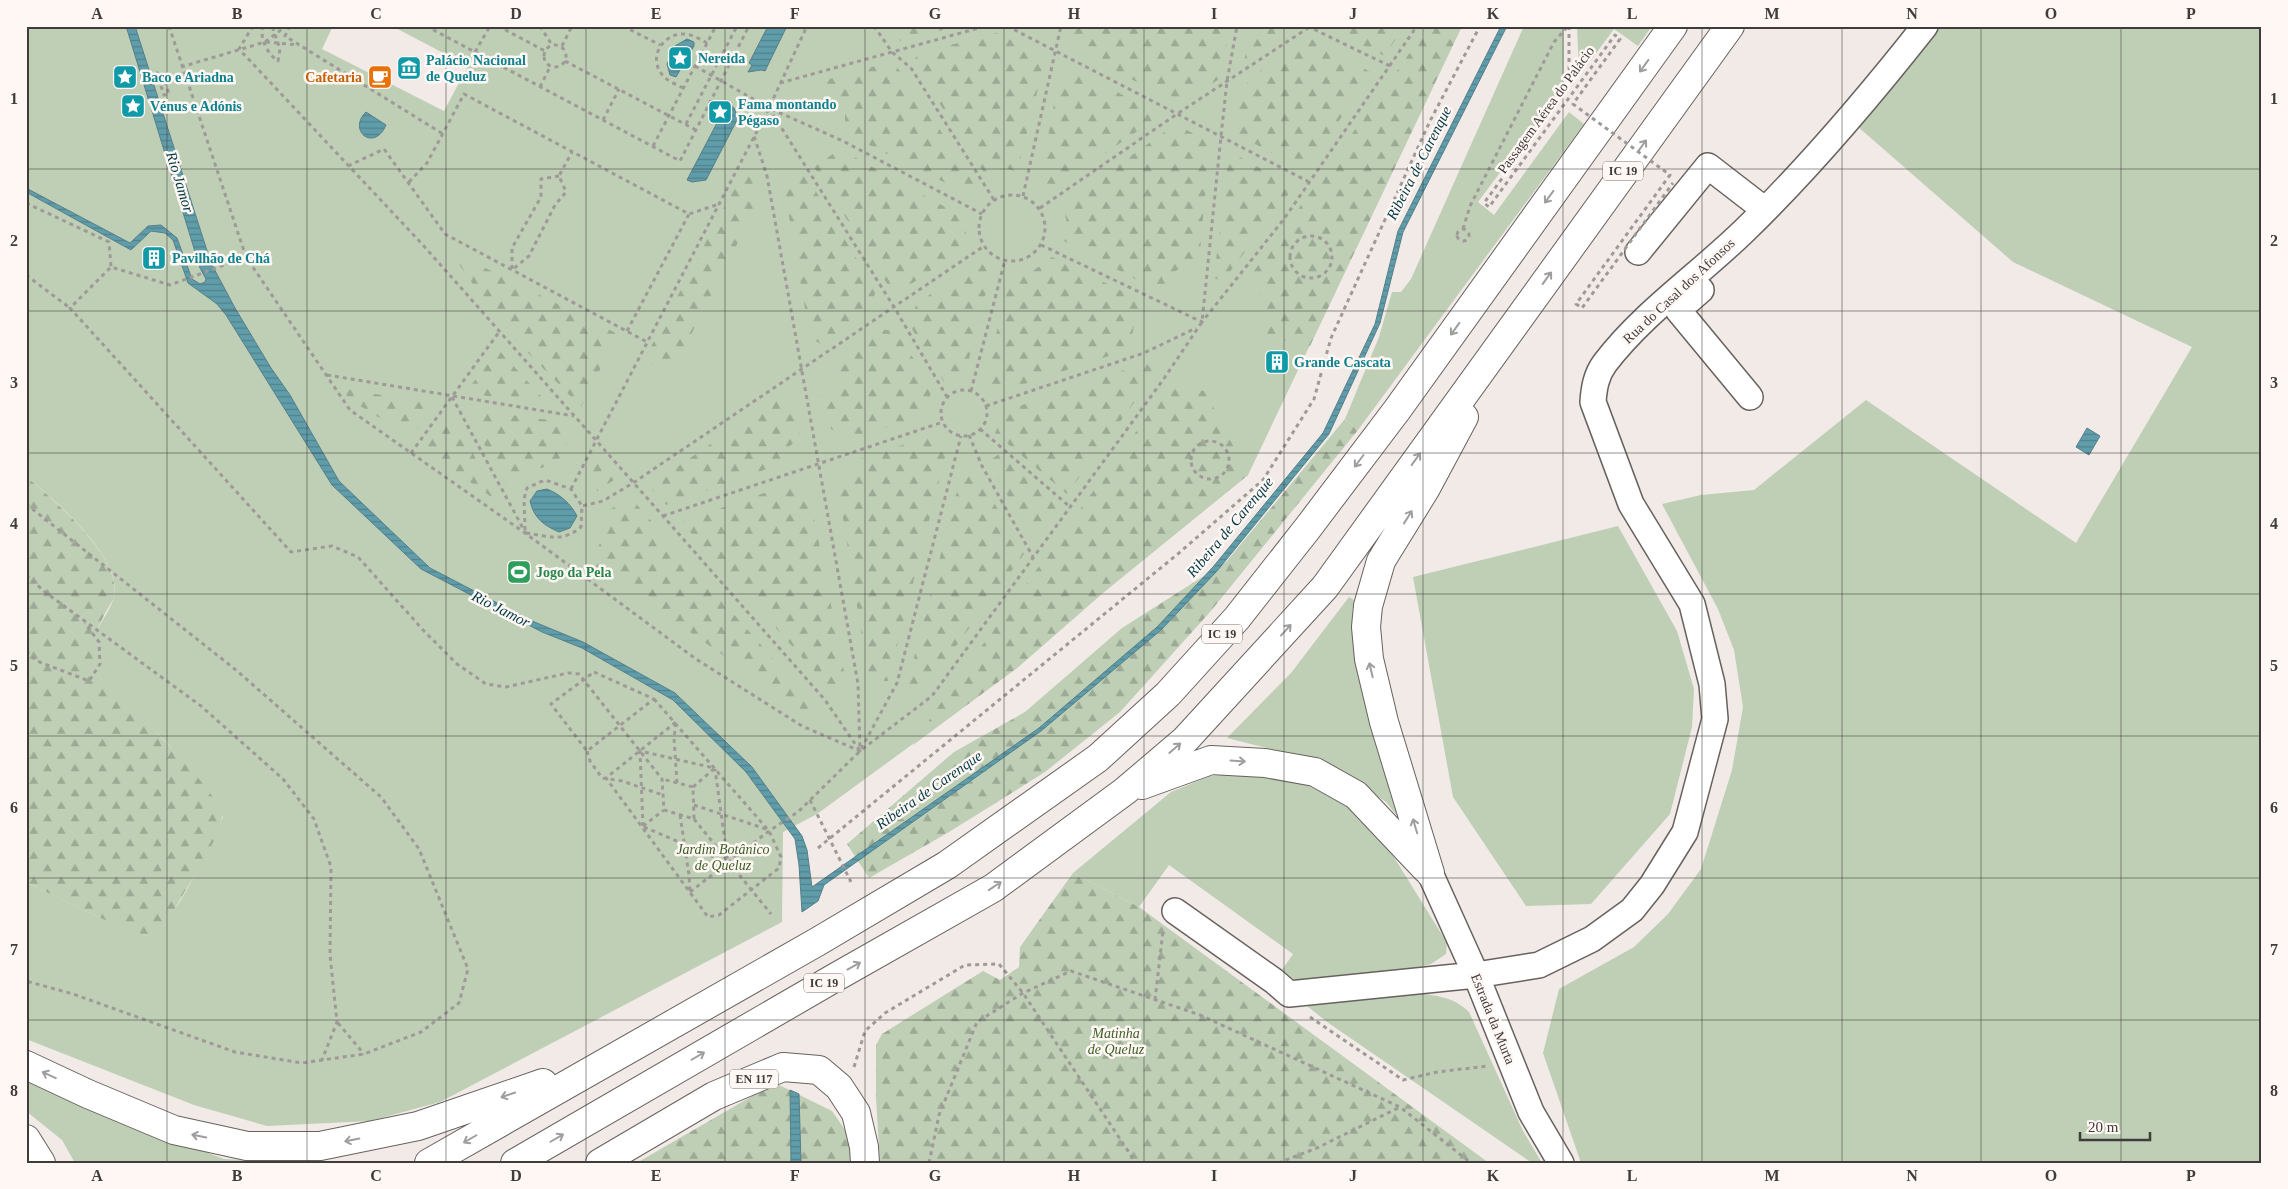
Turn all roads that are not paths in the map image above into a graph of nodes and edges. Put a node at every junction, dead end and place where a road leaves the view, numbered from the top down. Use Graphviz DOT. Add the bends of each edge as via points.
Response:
graph roads {
  1 [pos="1673,26"];
  2 [pos="1730,26"];
  3 [pos="1926,26"];
  4 [pos="1765,210"];
  5 [pos="1638,252"];
  6 [pos="1732,264"];
  7 [pos="1518,317"];
  8 [pos="1750,396"];
  9 [pos="1124,791"];
  10 [pos="1430,872"];
  11 [pos="1175,911"];
  12 [pos="1476,975"];
  13 [pos="603,1062"];
  14 [pos="26,1065"];
  15 [pos="26,1139"];
  16 [pos="625,1155"];
  17 [pos="40,1163"];
  18 [pos="429,1163"];
  19 [pos="515,1163"];
  20 [pos="600,1163"];
  21 [pos="865,1163"];
  22 [pos="1561,1163"];
  1 -- 13 [label="main road, IC 19, one-way" via="1308,529 1237,618 1168,694 1098,758 947,865"];
  7 -- 2 [label="main road, IC 19, one-way"];
  3 -- 4 [label="street, Rua do Casal dos Afonsos" via="1818,156"];
  4 -- 5 [label="street" via="1708,166"];
  4 -- 12 [label="street, Rua do Casal dos Afonsos" via="1638,326 1604,365 1594,385 1593,402 1631,504 1692,604 1712,684 1715,719 1685,832 1632,910 1592,939 1539,965"];
  6 -- 8 [label="street" via="1678,310"];
  9 -- 7 [label="main road, IC 19, one-way" via="1184,740 1325,586"];
  10 -- 7 [label="main road, one-way" via="1384,722 1369,659 1368,606 1381,561 1426,488"];
  9 -- 10 [label="main road, one-way" via="1211,760 1265,763 1315,772 1356,795"];
  19 -- 9 [label="main road, IC 19, one-way" via="994,888"];
  10 -- 12 [label="street, Estrada da Murta"];
  11 -- 12 [label="street, Rua do Casal dos Afonsos" via="1289,994"];
  12 -- 22 [label="street, Estrada da Murta" via="1531,1112"];
  13 -- 14 [label="main road, one-way" via="418,1126 320,1146 247,1146 174,1130"];
  13 -- 18 [label="main road, IC 19, one-way"];
  15 -- 17 [label="main road"];
  16 -- 20 [label="main road, EN 117"];
  16 -- 21 [label="main road, EN 117" via="714,1096 783,1067 819,1070 839,1087 856,1113"];
}
